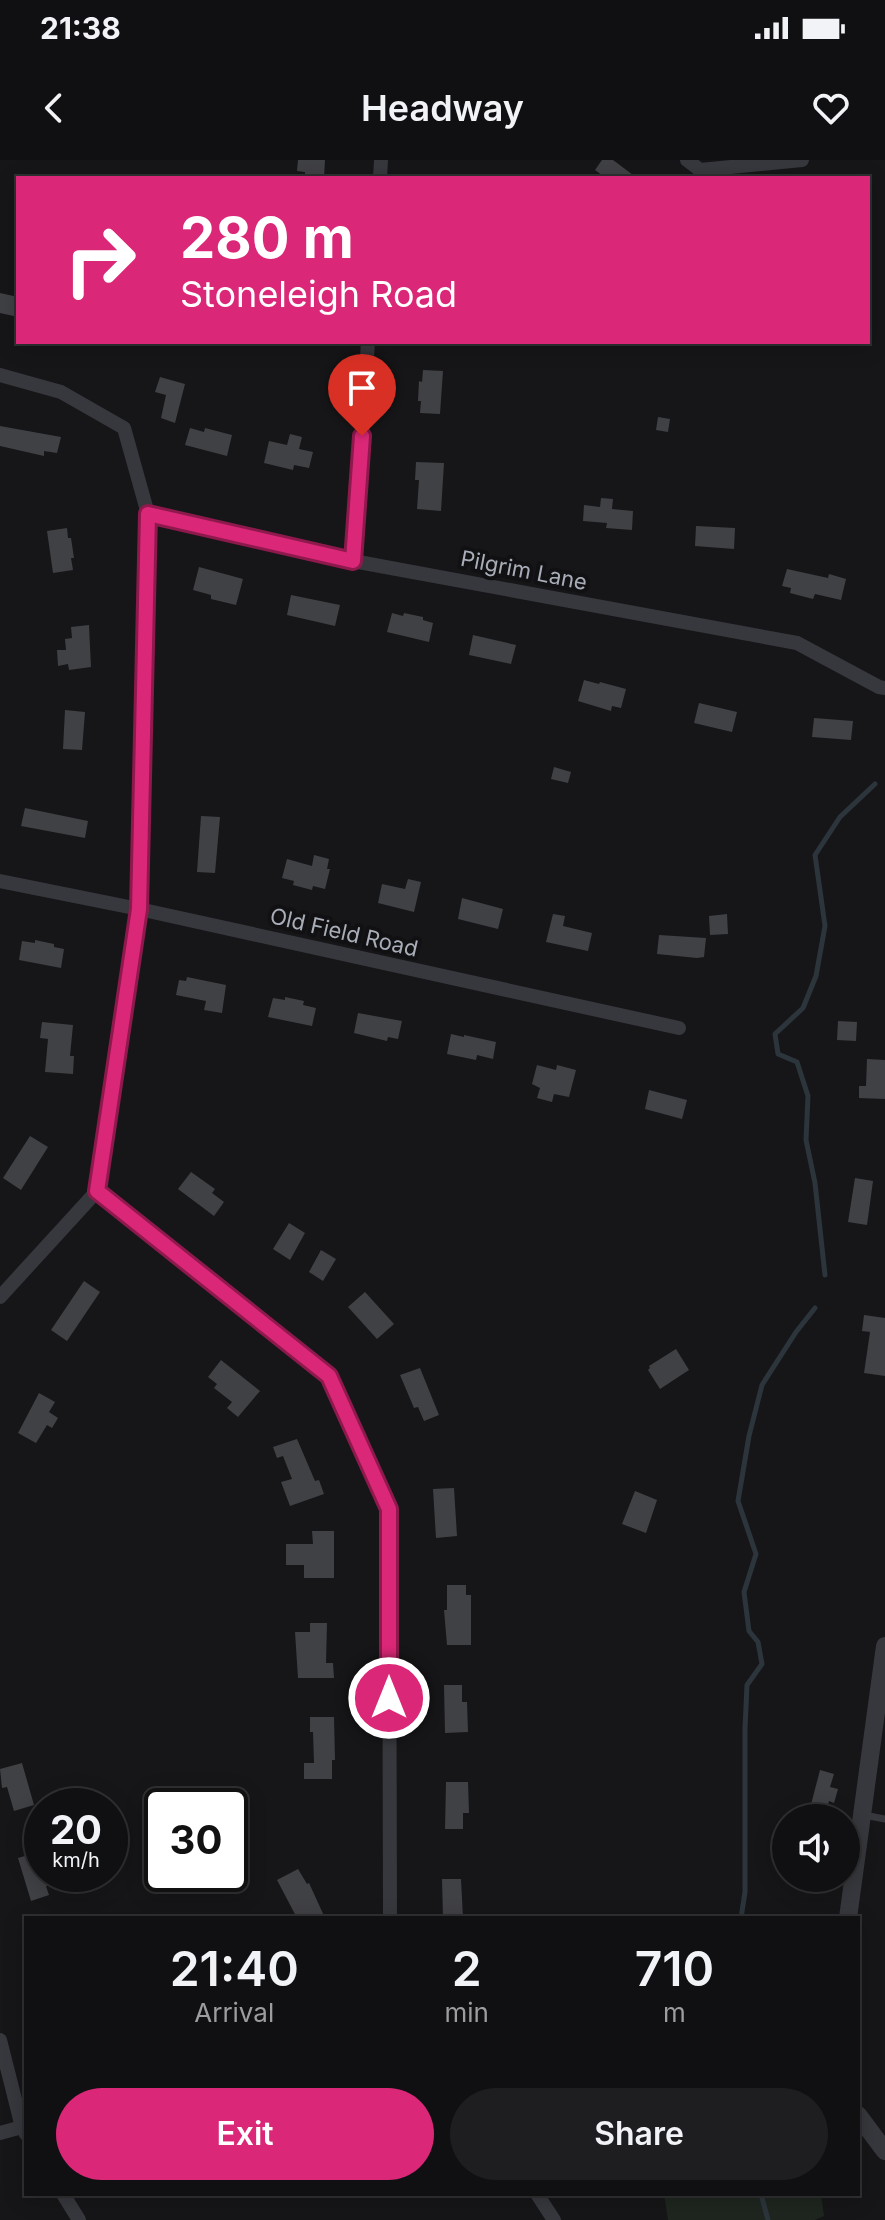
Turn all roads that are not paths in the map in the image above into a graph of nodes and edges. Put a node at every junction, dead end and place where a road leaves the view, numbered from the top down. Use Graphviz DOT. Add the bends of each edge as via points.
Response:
graph roads {
  1 [pos="687,160"];
  2 [pos="802,160"];
  3 [pos="368,344"];
  4 [pos="0,375"];
  5 [pos="148,514"];
  6 [pos="353,561"];
  7 [pos="885,688"];
  8 [pos="0,881"];
  9 [pos="139,909"];
  10 [pos="679,1028"];
  11 [pos="97,1191"];
  12 [pos="0,1297"];
  13 [pos="885,1646"];
  14 [pos="863,1814"];
  15 [pos="885,1819"];
  16 [pos="390,1916"];
  17 [pos="848,1916"];
  18 [pos="0,2040"];
  19 [pos="860,2118"];
  20 [pos="24,2131"];
  21 [pos="0,2133"];
  22 [pos="885,2151"];
  23 [pos="64,2196"];
  24 [pos="538,2196"];
  25 [pos="79,2220"];
  26 [pos="554,2220"];
  1 -- 2 [label="street" via="700,170"];
  3 -- 6 [label="street"];
  4 -- 5 [label="street" via="61,392 124,428"];
  5 -- 6 [label="street, Pilgrim Lane"];
  5 -- 9 [label="street"];
  6 -- 7 [label="street, Pilgrim Lane" via="797,643"];
  8 -- 9 [label="street, Old Field Road"];
  9 -- 10 [label="street, Old Field Road"];
  9 -- 11 [label="street"];
  11 -- 12 [label="street"];
  11 -- 16 [label="street" via="329,1376 389,1509"];
  13 -- 14 [label="street"];
  14 -- 15 [label="lane"];
  14 -- 17 [label="street"];
  18 -- 20 [label="street"];
  19 -- 22 [label="street"];
  20 -- 21 [label="street"];
  23 -- 25 [label="street"];
  24 -- 26 [label="street"];
}
